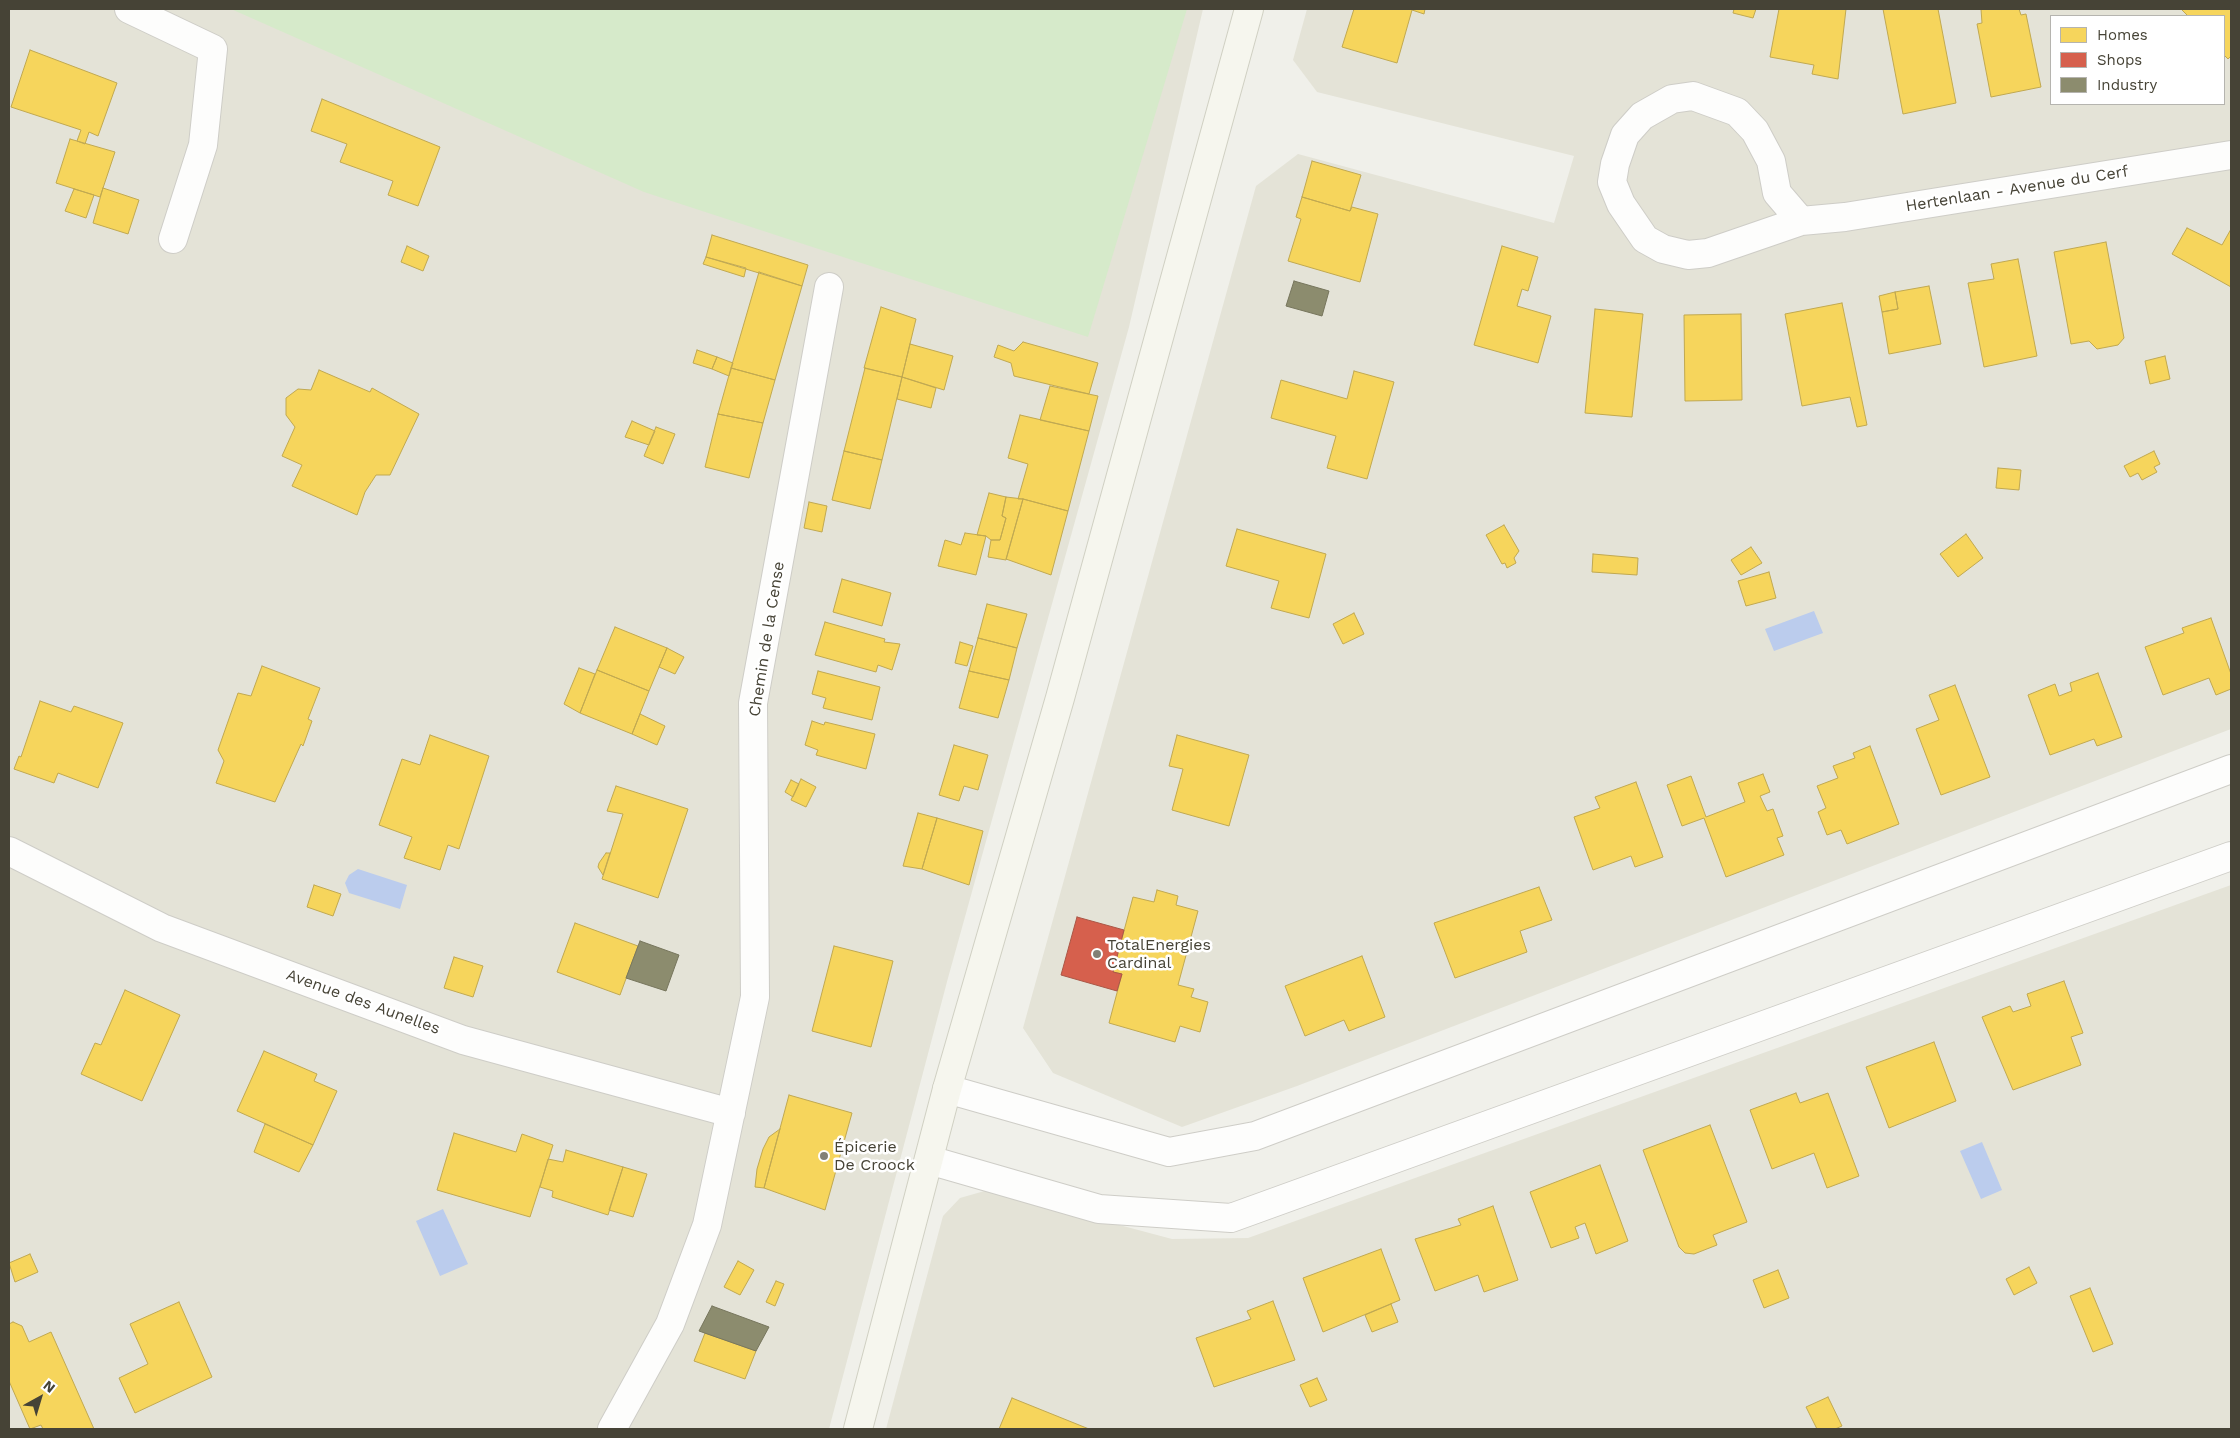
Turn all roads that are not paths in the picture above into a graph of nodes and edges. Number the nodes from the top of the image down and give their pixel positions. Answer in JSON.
{"nodes":[{"id":1,"x":128,"y":9,"type":"edge"},
{"id":2,"x":1249,"y":9,"type":"edge"},
{"id":3,"x":2231,"y":155,"type":"edge"},
{"id":4,"x":1802,"y":221,"type":"junction"},
{"id":5,"x":173,"y":239,"type":"dead end"},
{"id":6,"x":829,"y":287,"type":"dead end"},
{"id":7,"x":2231,"y":769,"type":"edge"},
{"id":8,"x":9,"y":851,"type":"edge"},
{"id":9,"x":2231,"y":856,"type":"edge"},
{"id":10,"x":948,"y":1089,"type":"junction"},
{"id":11,"x":731,"y":1113,"type":"junction"},
{"id":12,"x":929,"y":1160,"type":"junction"},
{"id":13,"x":612,"y":1429,"type":"edge"},
{"id":14,"x":858,"y":1429,"type":"edge"}],
"edges":[{"from":1,"to":5,"type":"street"},
{"from":2,"to":10,"type":"main road"},
{"from":3,"to":4,"type":"street","name":"Hertenlaan - Avenue du Cerf"},
{"from":4,"to":4,"type":"street","name":"Hertenlaan - Avenue du Cerf"},
{"from":6,"to":11,"type":"street","name":"Chemin de la Cense"},
{"from":7,"to":10,"type":"street"},
{"from":8,"to":11,"type":"street","name":"Avenue des Aunelles"},
{"from":9,"to":12,"type":"street"},
{"from":10,"to":12,"type":"main road"},
{"from":11,"to":13,"type":"street","name":"Chemin de la Cense"},
{"from":12,"to":14,"type":"main road"}]}
